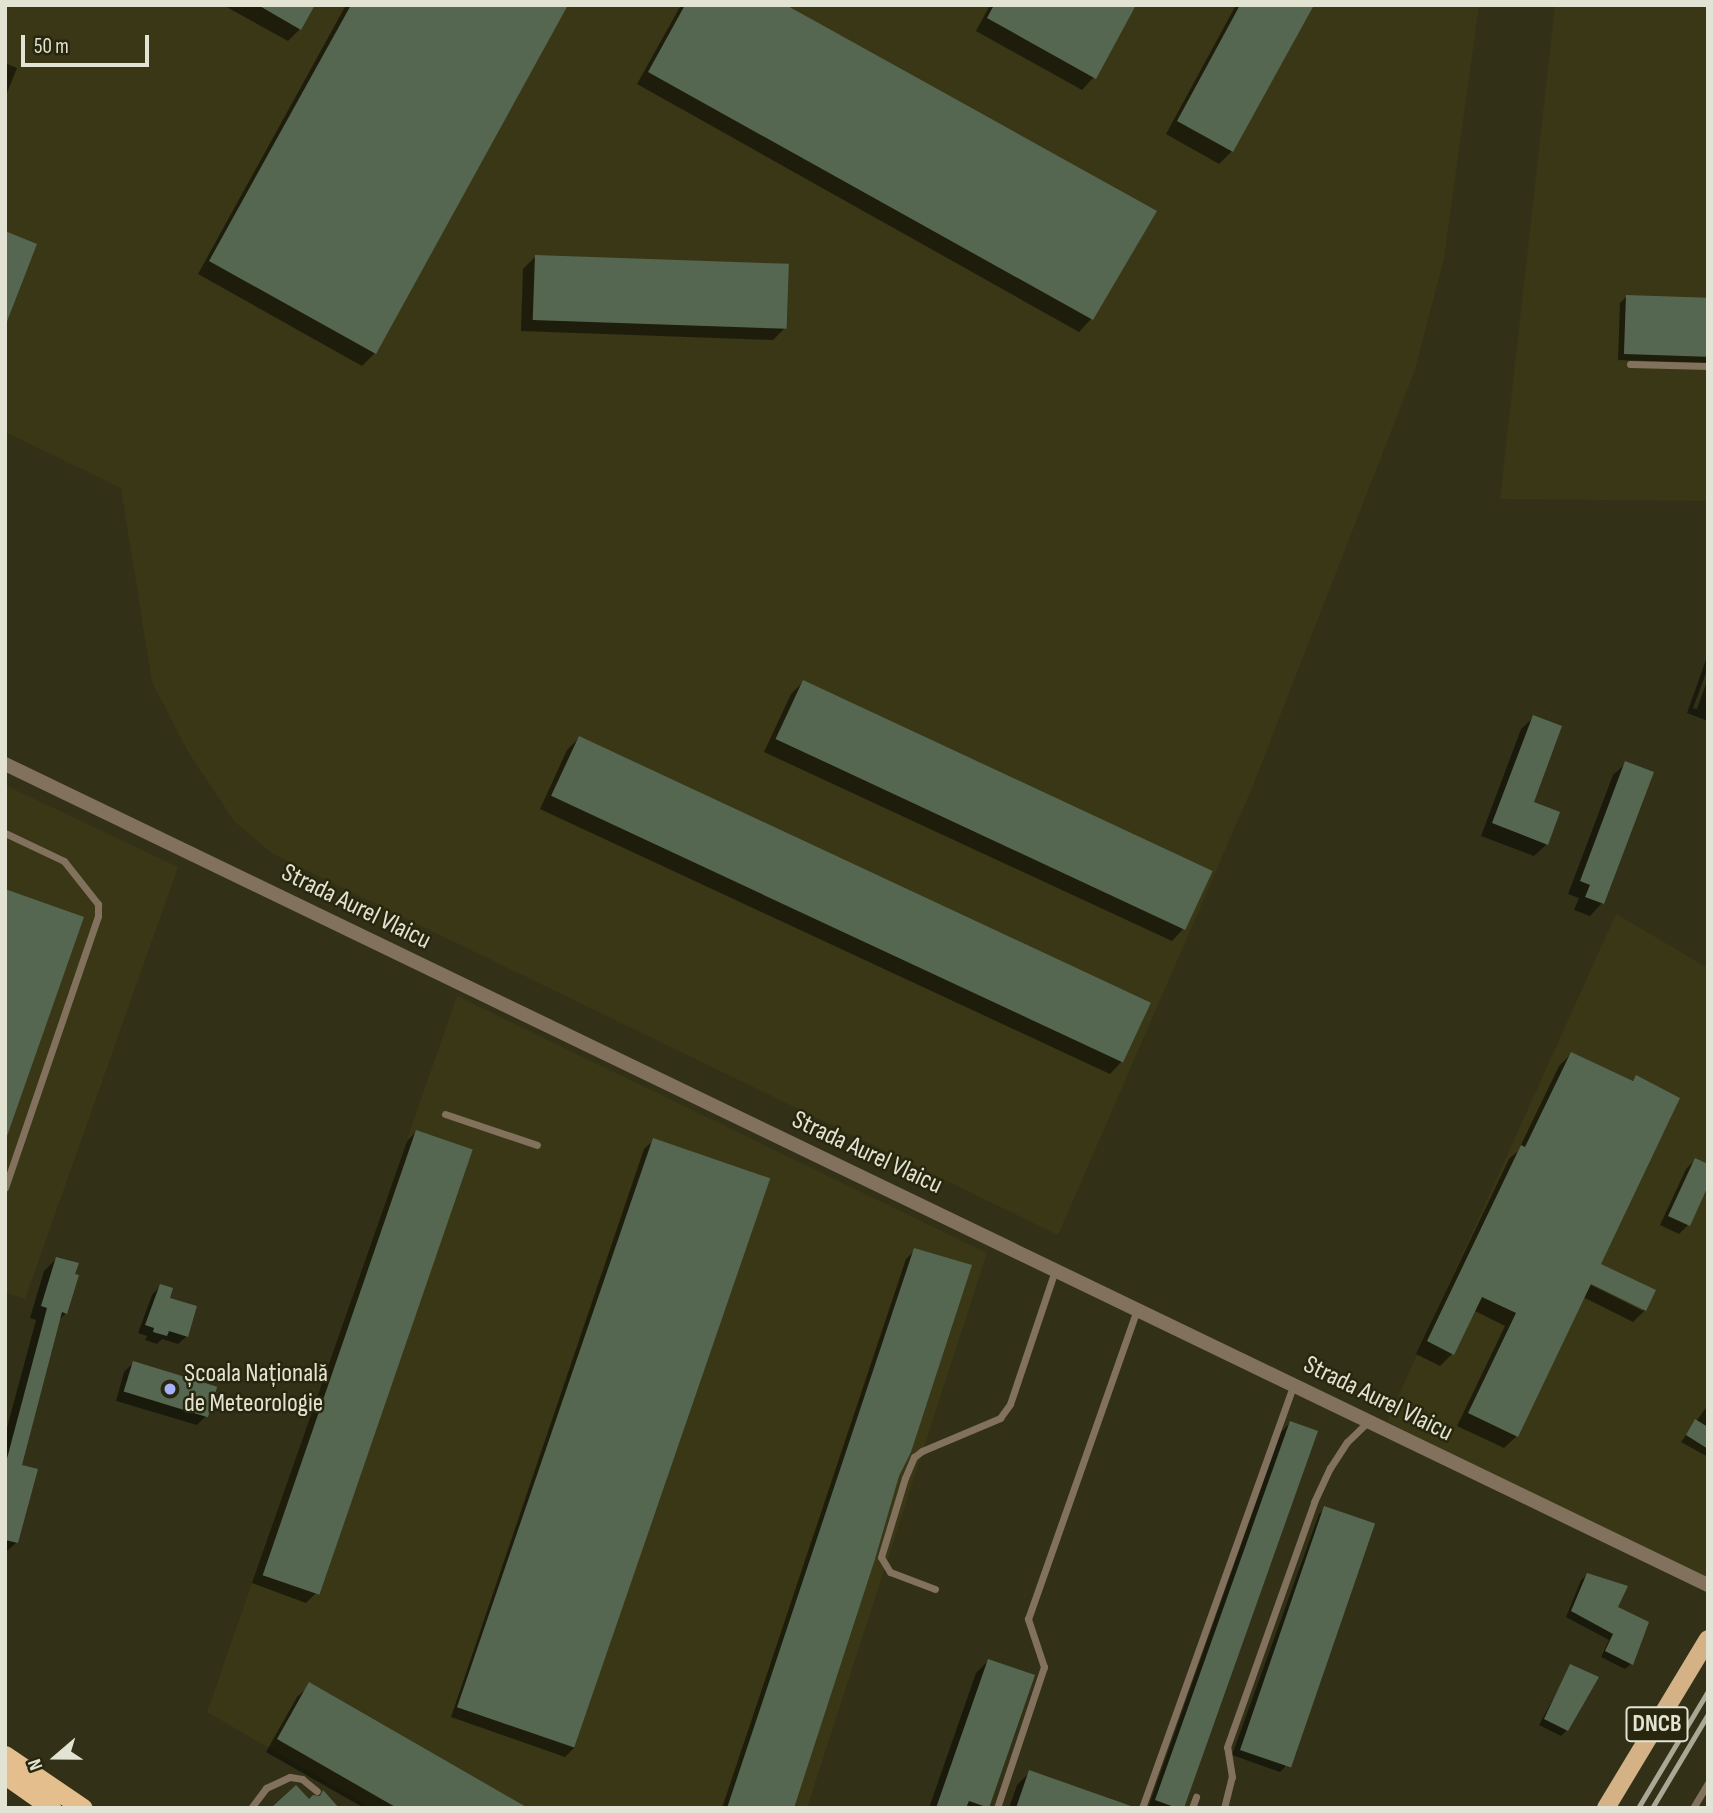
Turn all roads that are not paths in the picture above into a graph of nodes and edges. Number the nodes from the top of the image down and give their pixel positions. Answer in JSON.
{"nodes":[{"id":1,"x":1630,"y":364,"type":"dead end"},
{"id":2,"x":1708,"y":366,"type":"edge"},
{"id":3,"x":5,"y":764,"type":"edge"},
{"id":4,"x":5,"y":833,"type":"edge"},
{"id":5,"x":445,"y":1114,"type":"dead end"},
{"id":6,"x":537,"y":1145,"type":"dead end"},
{"id":7,"x":5,"y":1187,"type":"edge"},
{"id":8,"x":1056,"y":1270,"type":"junction"},
{"id":9,"x":1137,"y":1310,"type":"junction"},
{"id":10,"x":1293,"y":1386,"type":"junction"},
{"id":11,"x":1368,"y":1422,"type":"junction"},
{"id":12,"x":1708,"y":1585,"type":"edge"},
{"id":13,"x":935,"y":1589,"type":"dead end"},
{"id":14,"x":1708,"y":1639,"type":"edge"},
{"id":15,"x":5,"y":1755,"type":"edge"},
{"id":16,"x":5,"y":1776,"type":"edge"},
{"id":17,"x":1708,"y":1783,"type":"edge"},
{"id":18,"x":317,"y":1791,"type":"dead end"},
{"id":19,"x":1196,"y":1797,"type":"dead end"},
{"id":20,"x":52,"y":1808,"type":"edge"},
{"id":21,"x":83,"y":1808,"type":"edge"},
{"id":22,"x":251,"y":1808,"type":"edge"},
{"id":23,"x":997,"y":1808,"type":"edge"},
{"id":24,"x":1142,"y":1808,"type":"edge"},
{"id":25,"x":1192,"y":1808,"type":"edge"},
{"id":26,"x":1224,"y":1808,"type":"edge"},
{"id":27,"x":1606,"y":1808,"type":"edge"},
{"id":28,"x":1693,"y":1808,"type":"edge"}],
"edges":[{"from":1,"to":2,"type":"lane"},
{"from":3,"to":8,"type":"street","name":"Strada Aurel Vlaicu"},
{"from":4,"to":7,"type":"lane"},
{"from":5,"to":6,"type":"lane"},
{"from":8,"to":9,"type":"street","name":"Strada Aurel Vlaicu"},
{"from":8,"to":13,"type":"lane"},
{"from":9,"to":10,"type":"street","name":"Strada Aurel Vlaicu"},
{"from":9,"to":23,"type":"lane"},
{"from":10,"to":11,"type":"street","name":"Strada Aurel Vlaicu"},
{"from":10,"to":24,"type":"lane"},
{"from":11,"to":12,"type":"street","name":"Strada Aurel Vlaicu"},
{"from":11,"to":26,"type":"lane"},
{"from":14,"to":27,"type":"main road","number":"DNCB"},
{"from":15,"to":21,"type":"highway"},
{"from":16,"to":20,"type":"highway"},
{"from":17,"to":28,"type":"lane"},
{"from":18,"to":22,"type":"lane"},
{"from":19,"to":25,"type":"lane"}]}
